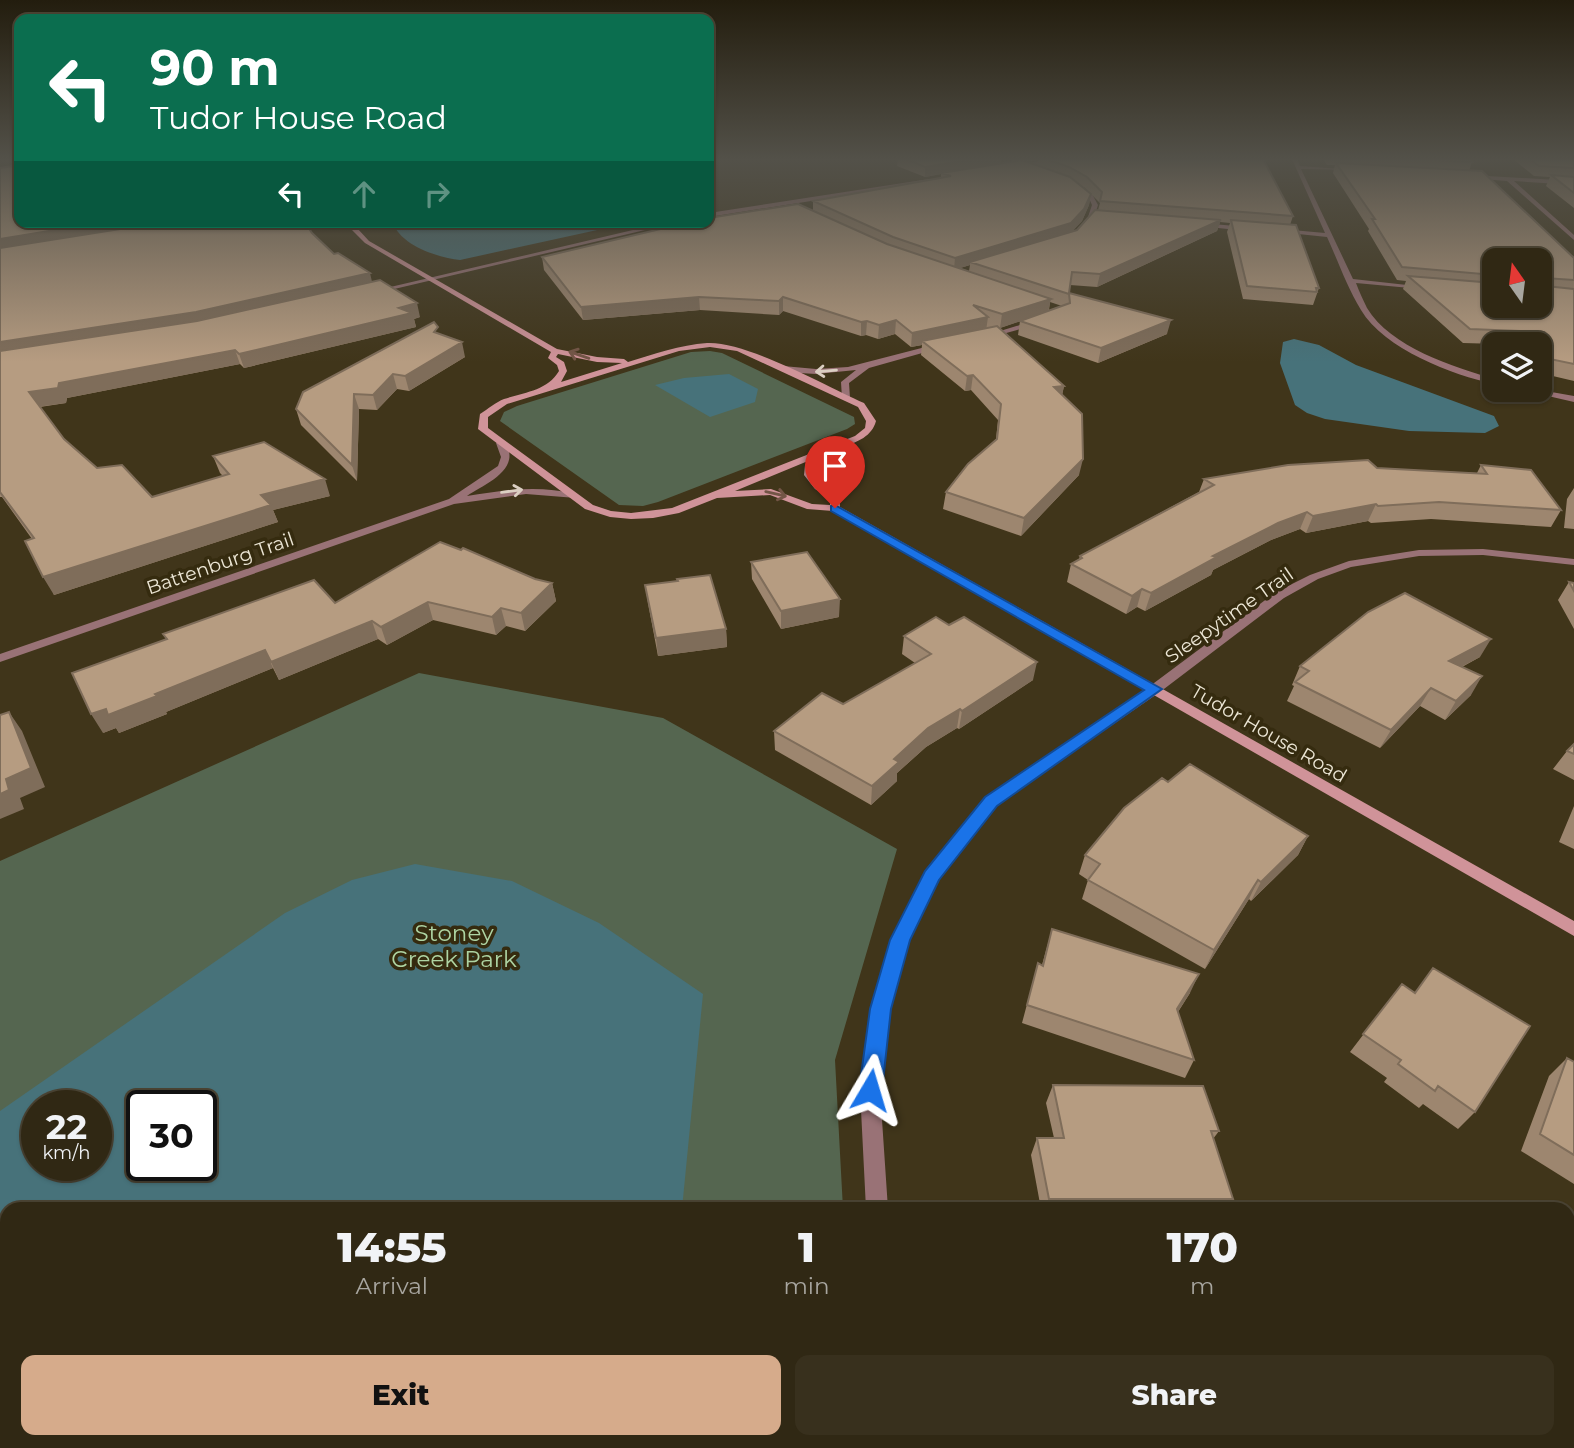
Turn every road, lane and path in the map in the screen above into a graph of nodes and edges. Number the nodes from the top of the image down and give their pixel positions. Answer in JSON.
{"nodes":[{"id":1,"x":1083,"y":227,"type":"edge"},
{"id":2,"x":1213,"y":227,"type":"edge"},
{"id":3,"x":1325,"y":227,"type":"edge"},
{"id":4,"x":354,"y":228,"type":"edge"},
{"id":5,"x":650,"y":228,"type":"edge"},
{"id":6,"x":1258,"y":230,"type":"edge"},
{"id":7,"x":1271,"y":230,"type":"edge"},
{"id":8,"x":1079,"y":232,"type":"edge"},
{"id":9,"x":1329,"y":235,"type":"junction"},
{"id":10,"x":430,"y":279,"type":"junction"},
{"id":11,"x":1353,"y":281,"type":"junction"},
{"id":12,"x":1427,"y":287,"type":"edge"},
{"id":13,"x":357,"y":295,"type":"edge"},
{"id":14,"x":1041,"y":320,"type":"edge"},
{"id":15,"x":979,"y":338,"type":"edge"},
{"id":16,"x":942,"y":345,"type":"edge"},
{"id":17,"x":555,"y":351,"type":"junction"},
{"id":18,"x":651,"y":358,"type":"junction"},
{"id":19,"x":869,"y":365,"type":"junction"},
{"id":20,"x":783,"y":369,"type":"junction"},
{"id":21,"x":1482,"y":378,"type":"edge"},
{"id":22,"x":544,"y":390,"type":"junction"},
{"id":23,"x":1552,"y":395,"type":"edge"},
{"id":24,"x":846,"y":398,"type":"junction"},
{"id":25,"x":1574,"y":399,"type":"edge"},
{"id":26,"x":501,"y":443,"type":"junction"},
{"id":27,"x":825,"y":451,"type":"junction"},
{"id":28,"x":715,"y":495,"type":"junction"},
{"id":29,"x":572,"y":496,"type":"junction"},
{"id":30,"x":452,"y":501,"type":"junction"},
{"id":31,"x":835,"y":508,"type":"junction"},
{"id":32,"x":1574,"y":562,"type":"edge"},
{"id":33,"x":0,"y":658,"type":"edge"},
{"id":34,"x":1155,"y":689,"type":"junction"},
{"id":35,"x":1574,"y":929,"type":"edge"},
{"id":36,"x":877,"y":1202,"type":"edge"}],
"edges":[{"from":1,"to":8,"type":"street"},
{"from":2,"to":6,"type":"street"},
{"from":3,"to":9,"type":"street"},
{"from":4,"to":10,"type":"street","name":"Tudor House Road"},
{"from":5,"to":10,"type":"street"},
{"from":7,"to":9,"type":"street"},
{"from":9,"to":11,"type":"street"},
{"from":10,"to":13,"type":"street"},
{"from":10,"to":17,"type":"street","name":"Tudor House Road"},
{"from":11,"to":12,"type":"street"},
{"from":11,"to":21,"type":"street"},
{"from":14,"to":15,"type":"street"},
{"from":16,"to":19,"type":"street"},
{"from":18,"to":17,"type":"street","name":"Tudor House Road","one_way":true},
{"from":17,"to":22,"type":"street"},
{"from":18,"to":20,"type":"street","name":"Tudor House Road"},
{"from":18,"to":22,"type":"street","name":"Tudor House Road"},
{"from":19,"to":20,"type":"street","one_way":true},
{"from":19,"to":24,"type":"street"},
{"from":20,"to":24,"type":"street","name":"Tudor House Road"},
{"from":22,"to":26,"type":"street","name":"Tudor House Road"},
{"from":23,"to":25,"type":"street"},
{"from":24,"to":27,"type":"street","name":"Tudor House Road"},
{"from":26,"to":29,"type":"street","name":"Tudor House Road"},
{"from":26,"to":30,"type":"street","name":"Battenburg Trail"},
{"from":27,"to":28,"type":"street","name":"Tudor House Road"},
{"from":27,"to":31,"type":"street","name":"Tudor House Road"},
{"from":28,"to":29,"type":"street","name":"Tudor House Road"},
{"from":28,"to":31,"type":"street","name":"Tudor House Road","one_way":true},
{"from":30,"to":29,"type":"street","name":"Battenburg Trail","one_way":true},
{"from":30,"to":33,"type":"street","name":"Battenburg Trail"},
{"from":31,"to":34,"type":"street","name":"Tudor House Road"},
{"from":32,"to":34,"type":"street","name":"Sleepytime Trail"},
{"from":34,"to":35,"type":"street","name":"Tudor House Road"},
{"from":34,"to":36,"type":"street","name":"Sleepytime Trail"}]}
